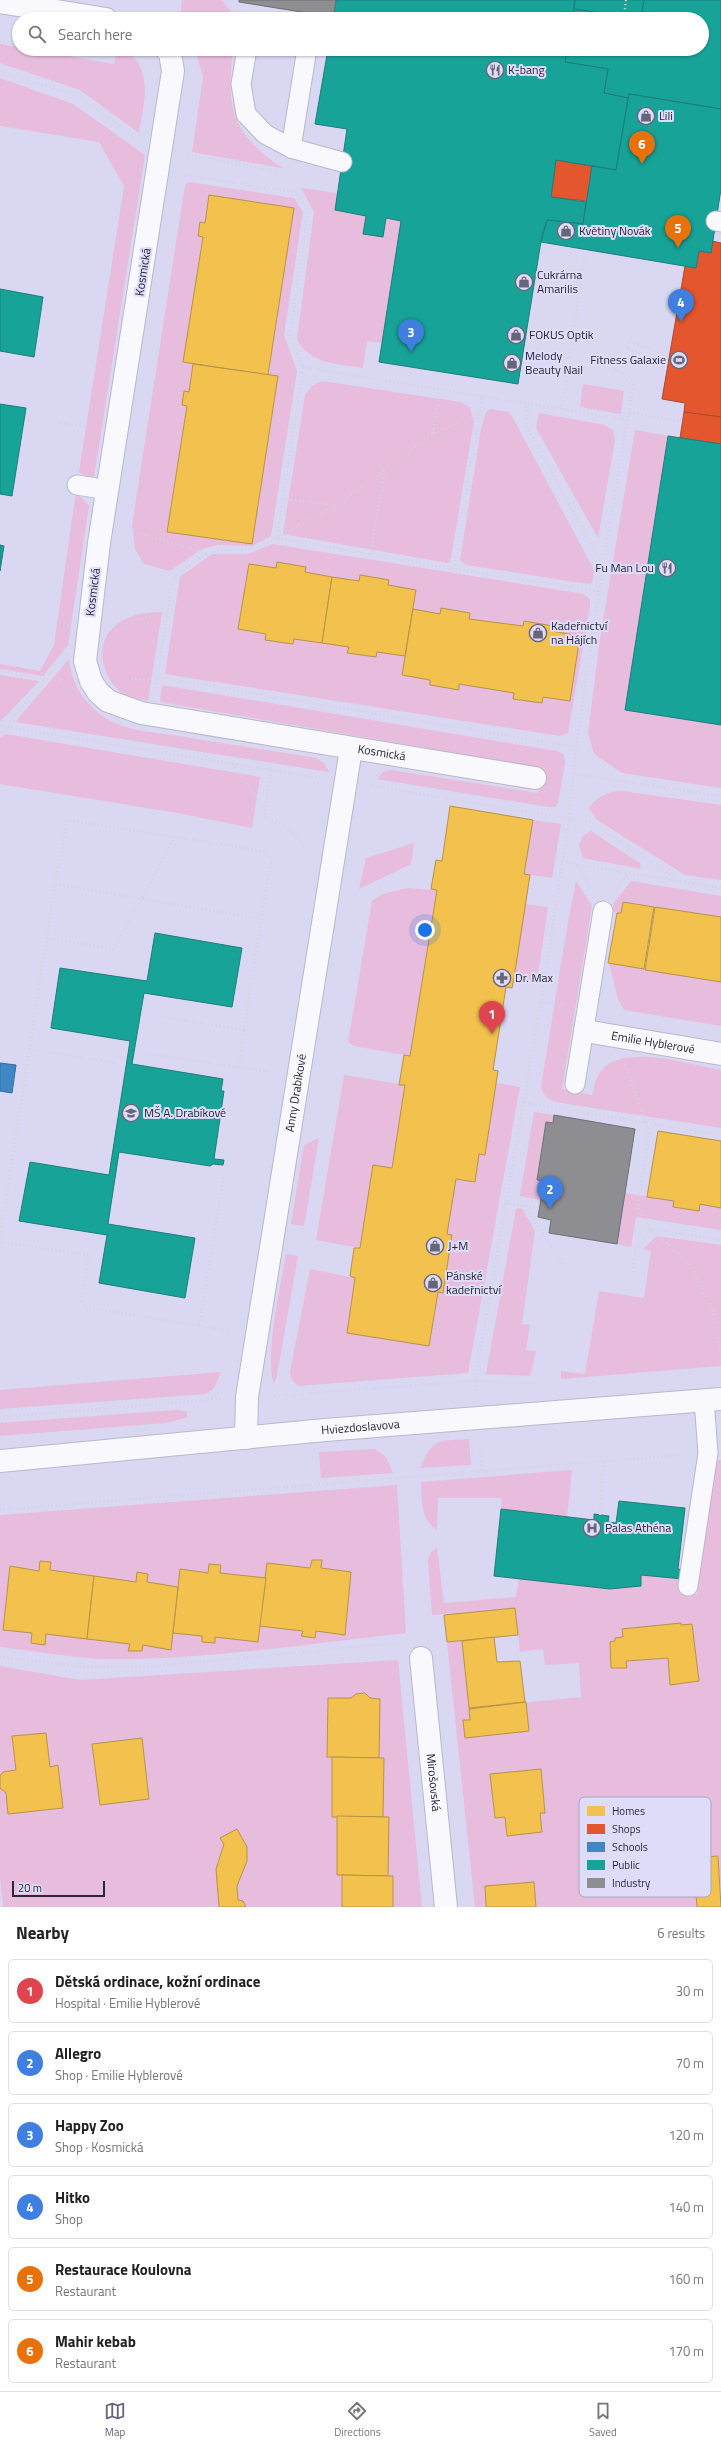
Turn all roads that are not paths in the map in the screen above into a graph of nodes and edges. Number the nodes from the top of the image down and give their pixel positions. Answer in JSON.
{"nodes":[{"id":1,"x":0,"y":2,"type":"edge"},
{"id":2,"x":62,"y":12,"type":"edge"},
{"id":3,"x":170,"y":56,"type":"edge"},
{"id":4,"x":245,"y":56,"type":"edge"},
{"id":5,"x":306,"y":56,"type":"edge"},
{"id":6,"x":291,"y":148,"type":"junction"},
{"id":7,"x":342,"y":162,"type":"dead end"},
{"id":8,"x":77,"y":485,"type":"dead end"},
{"id":9,"x":108,"y":490,"type":"junction"},
{"id":10,"x":351,"y":749,"type":"junction"},
{"id":11,"x":535,"y":778,"type":"dead end"},
{"id":12,"x":603,"y":911,"type":"dead end"},
{"id":13,"x":585,"y":1031,"type":"junction"},
{"id":14,"x":721,"y":1054,"type":"edge"},
{"id":15,"x":575,"y":1084,"type":"dead end"},
{"id":16,"x":712,"y":1400,"type":"edge"},
{"id":17,"x":246,"y":1438,"type":"junction"},
{"id":18,"x":0,"y":1461,"type":"edge"},
{"id":19,"x":688,"y":1586,"type":"dead end"},
{"id":20,"x":421,"y":1658,"type":"dead end"},
{"id":21,"x":446,"y":1907,"type":"edge"}],
"edges":[{"from":1,"to":2,"type":"street"},
{"from":3,"to":9,"type":"street","name":"Kosmická"},
{"from":4,"to":6,"type":"lane"},
{"from":5,"to":6,"type":"lane"},
{"from":6,"to":7,"type":"lane"},
{"from":8,"to":9,"type":"lane"},
{"from":9,"to":10,"type":"street","name":"Kosmická"},
{"from":10,"to":11,"type":"street","name":"Kosmická"},
{"from":10,"to":17,"type":"street","name":"Anny Drabíkové"},
{"from":12,"to":13,"type":"lane"},
{"from":13,"to":14,"type":"street","name":"Emilie Hyblerové"},
{"from":13,"to":15,"type":"lane"},
{"from":16,"to":17,"type":"street","name":"Hviezdoslavova"},
{"from":16,"to":19,"type":"lane"},
{"from":17,"to":18,"type":"street","name":"Hviezdoslavova"},
{"from":20,"to":21,"type":"street","name":"Mirošovská"}]}
